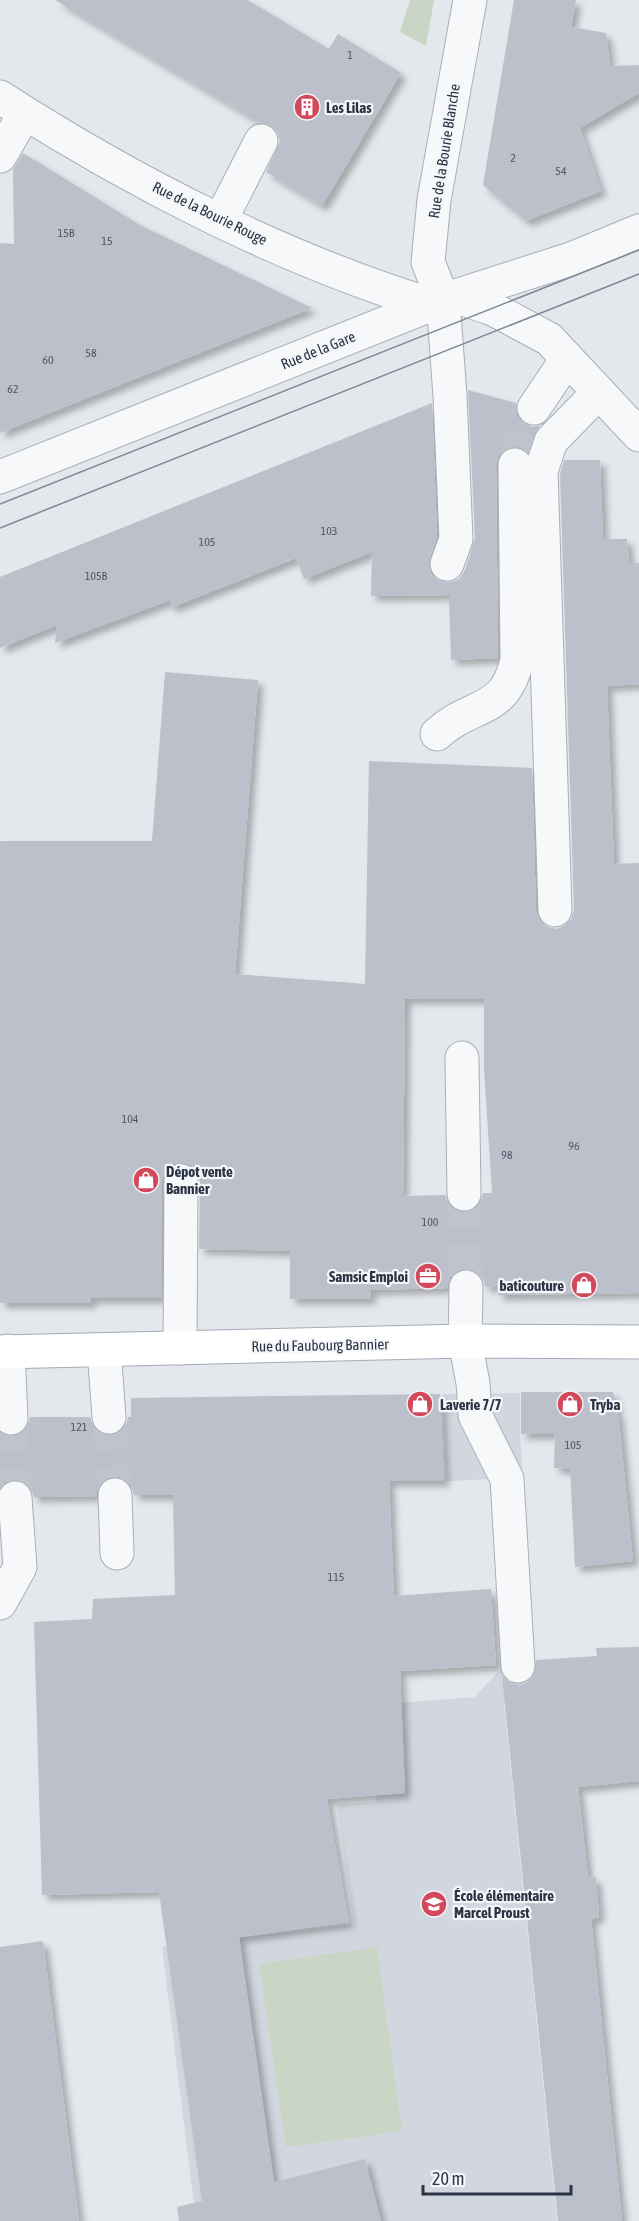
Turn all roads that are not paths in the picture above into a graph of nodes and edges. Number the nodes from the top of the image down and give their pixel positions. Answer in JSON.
{"nodes":[{"id":1,"x":470,"y":0,"type":"edge"},
{"id":2,"x":13,"y":105,"type":"edge"},
{"id":3,"x":261,"y":141,"type":"dead end"},
{"id":4,"x":0,"y":156,"type":"edge"},
{"id":5,"x":220,"y":219,"type":"junction"},
{"id":6,"x":639,"y":231,"type":"edge"},
{"id":7,"x":443,"y":300,"type":"junction"},
{"id":8,"x":567,"y":359,"type":"junction"},
{"id":9,"x":599,"y":392,"type":"junction"},
{"id":10,"x":534,"y":408,"type":"tunnel mouth"},
{"id":11,"x":639,"y":435,"type":"edge"},
{"id":12,"x":515,"y":465,"type":"tunnel mouth"},
{"id":13,"x":0,"y":477,"type":"edge"},
{"id":14,"x":447,"y":564,"type":"dead end"},
{"id":15,"x":437,"y":734,"type":"dead end"},
{"id":16,"x":555,"y":910,"type":"dead end"},
{"id":17,"x":462,"y":1058,"type":"dead end"},
{"id":18,"x":181,"y":1181,"type":"dead end"},
{"id":19,"x":464,"y":1194,"type":"tunnel mouth"},
{"id":20,"x":466,"y":1287,"type":"tunnel mouth"},
{"id":21,"x":465,"y":1341,"type":"junction"},
{"id":22,"x":639,"y":1342,"type":"edge"},
{"id":23,"x":180,"y":1348,"type":"junction"},
{"id":24,"x":104,"y":1350,"type":"junction"},
{"id":25,"x":4,"y":1351,"type":"edge"},
{"id":26,"x":109,"y":1417,"type":"tunnel mouth"},
{"id":27,"x":11,"y":1418,"type":"tunnel mouth"},
{"id":28,"x":115,"y":1496,"type":"tunnel mouth"},
{"id":29,"x":15,"y":1498,"type":"tunnel mouth"},
{"id":30,"x":117,"y":1553,"type":"dead end"},
{"id":31,"x":0,"y":1603,"type":"edge"},
{"id":32,"x":518,"y":1666,"type":"dead end"}],
"edges":[{"from":1,"to":7,"type":"street","name":"Rue de la Bourie Blanche"},
{"from":2,"to":4,"type":"street"},
{"from":2,"to":5,"type":"street","name":"Rue de la Bourie Rouge"},
{"from":3,"to":5,"type":"street"},
{"from":5,"to":7,"type":"street","name":"Rue de la Bourie Rouge"},
{"from":6,"to":7,"type":"street","name":"Rue de la Gare"},
{"from":7,"to":8,"type":"street","name":"Rue de la Bourie Rouge"},
{"from":7,"to":13,"type":"street","name":"Rue de la Gare"},
{"from":7,"to":14,"type":"street","name":"Rue de la Bourie Blanche"},
{"from":8,"to":9,"type":"street","name":"Rue de la Bourie Rouge"},
{"from":8,"to":10,"type":"street"},
{"from":9,"to":11,"type":"street","name":"Rue de la Bourie Rouge"},
{"from":9,"to":16,"type":"street"},
{"from":12,"to":15,"type":"street"},
{"from":17,"to":19,"type":"street"},
{"from":18,"to":23,"type":"street"},
{"from":20,"to":21,"type":"street"},
{"from":21,"to":22,"type":"main road","name":"Rue du Faubourg Bannier"},
{"from":21,"to":23,"type":"main road","name":"Rue du Faubourg Bannier"},
{"from":21,"to":32,"type":"street"},
{"from":23,"to":24,"type":"main road","name":"Rue du Faubourg Bannier"},
{"from":24,"to":25,"type":"main road","name":"Rue du Faubourg Bannier"},
{"from":24,"to":26,"type":"street"},
{"from":25,"to":27,"type":"street"},
{"from":28,"to":30,"type":"street"},
{"from":29,"to":31,"type":"street"}]}
